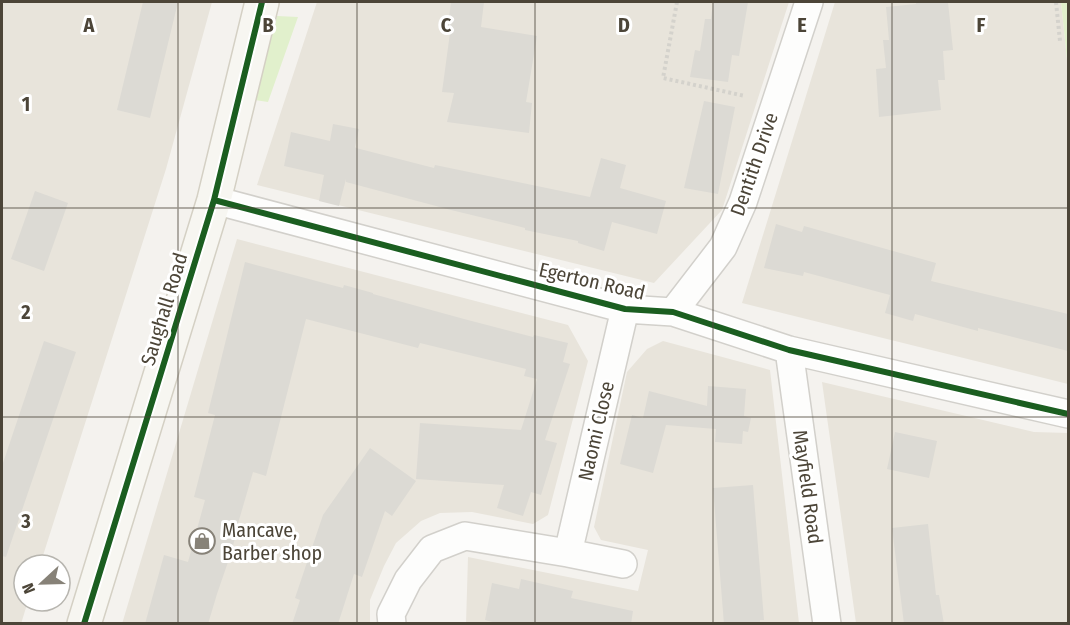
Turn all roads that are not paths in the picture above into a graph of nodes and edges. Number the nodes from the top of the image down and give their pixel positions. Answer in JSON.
{"nodes":[{"id":1,"x":262,"y":2,"type":"edge"},
{"id":2,"x":809,"y":2,"type":"edge"},
{"id":3,"x":214,"y":200,"type":"junction"},
{"id":4,"x":625,"y":309,"type":"junction"},
{"id":5,"x":673,"y":312,"type":"junction"},
{"id":6,"x":789,"y":350,"type":"junction"},
{"id":7,"x":1068,"y":414,"type":"edge"},
{"id":8,"x":568,"y":553,"type":"junction"},
{"id":9,"x":623,"y":564,"type":"dead end"},
{"id":10,"x":84,"y":624,"type":"edge"},
{"id":11,"x":392,"y":624,"type":"edge"},
{"id":12,"x":827,"y":624,"type":"edge"}],
"edges":[{"from":1,"to":3,"type":"street","name":"Saughall Road"},
{"from":2,"to":5,"type":"street","name":"Dentith Drive"},
{"from":3,"to":4,"type":"street","name":"Egerton Road"},
{"from":3,"to":10,"type":"street","name":"Saughall Road"},
{"from":4,"to":5,"type":"street","name":"Egerton Road"},
{"from":4,"to":8,"type":"street","name":"Naomi Close"},
{"from":5,"to":6,"type":"street","name":"Egerton Road"},
{"from":6,"to":7,"type":"street","name":"Egerton Road"},
{"from":6,"to":12,"type":"street","name":"Mayfield Road"},
{"from":8,"to":9,"type":"street"},
{"from":8,"to":11,"type":"street"}]}
